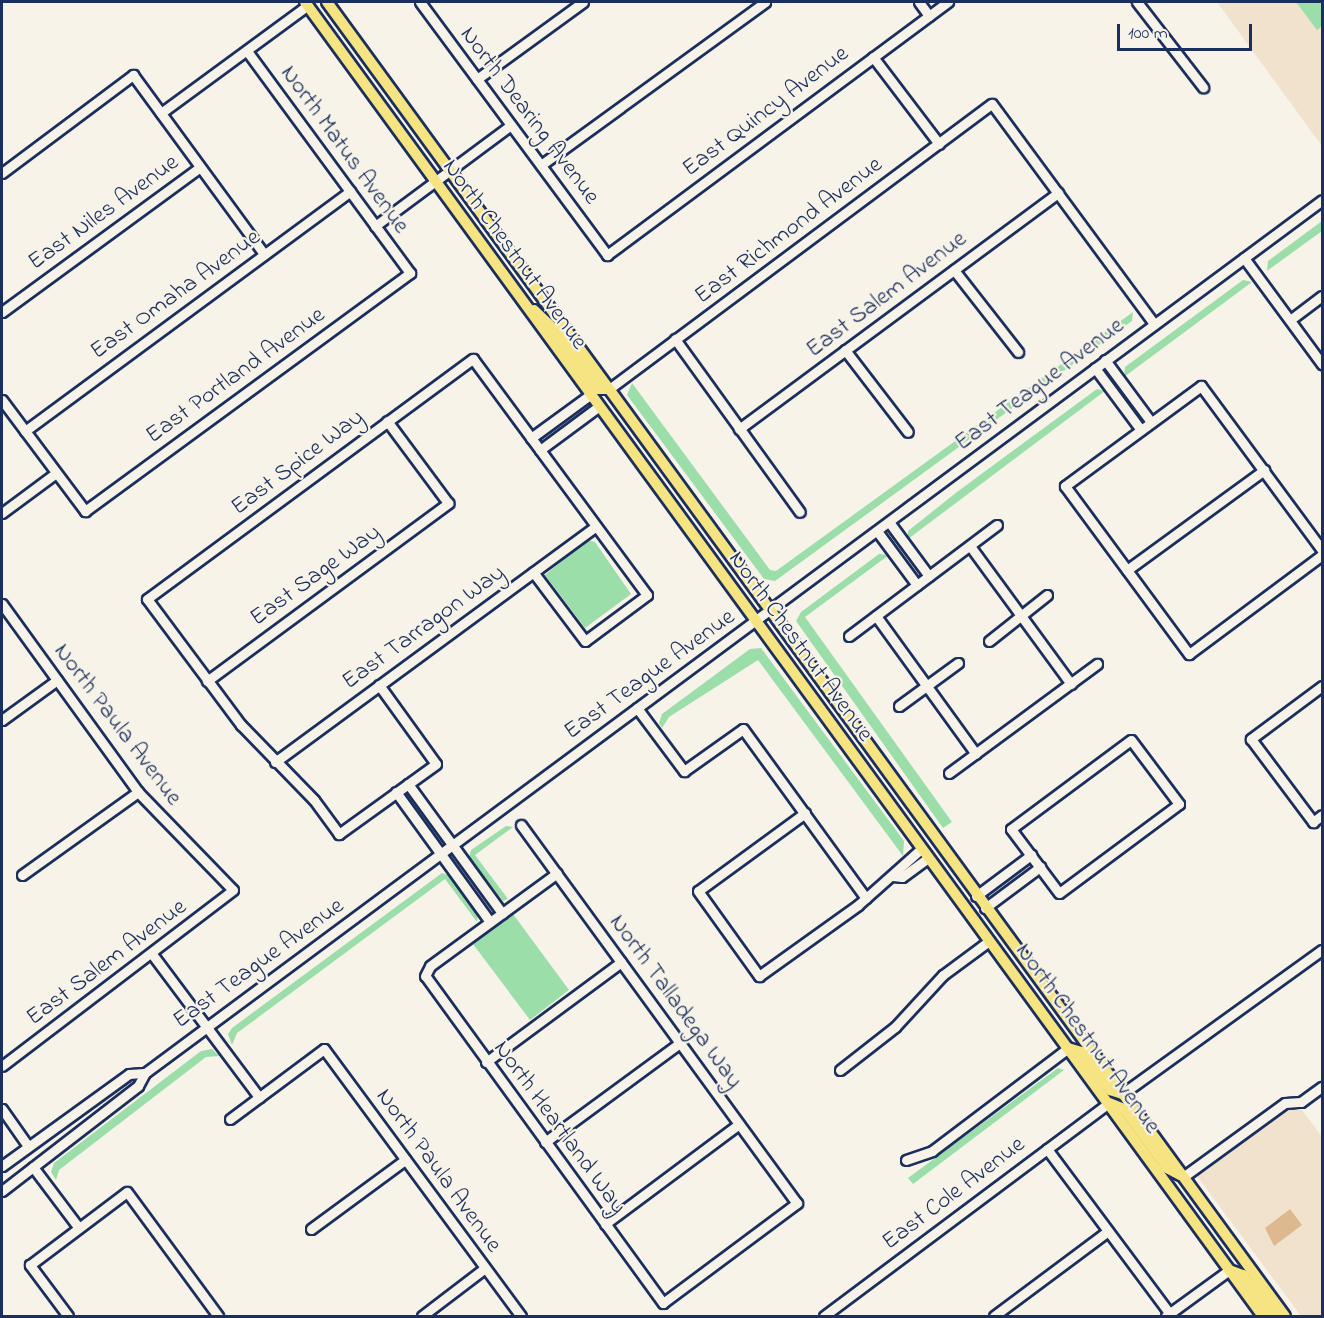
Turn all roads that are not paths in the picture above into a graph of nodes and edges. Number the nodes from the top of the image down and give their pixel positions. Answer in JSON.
{"nodes":[{"id":1,"x":327,"y":2,"type":"edge"},
{"id":2,"x":420,"y":2,"type":"edge"},
{"id":3,"x":583,"y":2,"type":"edge"},
{"id":4,"x":765,"y":2,"type":"edge"},
{"id":5,"x":919,"y":2,"type":"edge"},
{"id":6,"x":948,"y":2,"type":"edge"},
{"id":7,"x":1137,"y":2,"type":"edge"},
{"id":8,"x":306,"y":3,"type":"edge"},
{"id":9,"x":929,"y":16,"type":"junction"},
{"id":10,"x":247,"y":51,"type":"junction"},
{"id":11,"x":873,"y":57,"type":"junction"},
{"id":12,"x":477,"y":79,"type":"junction"},
{"id":13,"x":1203,"y":87,"type":"dead end"},
{"id":14,"x":161,"y":113,"type":"junction"},
{"id":15,"x":511,"y":125,"type":"junction"},
{"id":16,"x":939,"y":144,"type":"junction"},
{"id":17,"x":541,"y":165,"type":"junction"},
{"id":18,"x":200,"y":167,"type":"junction"},
{"id":19,"x":449,"y":170,"type":"junction"},
{"id":20,"x":2,"y":173,"type":"edge"},
{"id":21,"x":434,"y":182,"type":"junction"},
{"id":22,"x":350,"y":191,"type":"junction"},
{"id":23,"x":1058,"y":193,"type":"junction"},
{"id":24,"x":1323,"y":200,"type":"edge"},
{"id":25,"x":375,"y":226,"type":"junction"},
{"id":26,"x":264,"y":254,"type":"junction"},
{"id":27,"x":607,"y":255,"type":"joint"},
{"id":28,"x":1244,"y":258,"type":"junction"},
{"id":29,"x":954,"y":270,"type":"junction"},
{"id":30,"x":410,"y":273,"type":"joint"},
{"id":31,"x":513,"y":289,"type":"junction"},
{"id":32,"x":1323,"y":296,"type":"edge"},
{"id":33,"x":2,"y":312,"type":"edge"},
{"id":34,"x":1290,"y":320,"type":"junction"},
{"id":35,"x":1154,"y":324,"type":"junction"},
{"id":36,"x":675,"y":339,"type":"junction"},
{"id":37,"x":845,"y":350,"type":"junction"},
{"id":38,"x":1018,"y":352,"type":"dead end"},
{"id":39,"x":1105,"y":360,"type":"junction"},
{"id":40,"x":1323,"y":364,"type":"edge"},
{"id":41,"x":1095,"y":368,"type":"junction"},
{"id":42,"x":609,"y":388,"type":"junction"},
{"id":43,"x":590,"y":394,"type":"junction"},
{"id":44,"x":2,"y":400,"type":"edge"},
{"id":45,"x":598,"y":406,"type":"junction"},
{"id":46,"x":565,"y":412,"type":"junction"},
{"id":47,"x":387,"y":421,"type":"junction"},
{"id":48,"x":1151,"y":422,"type":"junction"},
{"id":49,"x":574,"y":424,"type":"junction"},
{"id":50,"x":740,"y":429,"type":"junction"},
{"id":51,"x":1141,"y":430,"type":"junction"},
{"id":52,"x":25,"y":431,"type":"junction"},
{"id":53,"x":908,"y":432,"type":"dead end"},
{"id":54,"x":531,"y":438,"type":"junction"},
{"id":55,"x":540,"y":450,"type":"junction"},
{"id":56,"x":1264,"y":470,"type":"junction"},
{"id":57,"x":56,"y":473,"type":"junction"},
{"id":58,"x":800,"y":512,"type":"dead end"},
{"id":59,"x":2,"y":513,"type":"edge"},
{"id":60,"x":888,"y":522,"type":"junction"},
{"id":61,"x":997,"y":525,"type":"dead end"},
{"id":62,"x":596,"y":526,"type":"junction"},
{"id":63,"x":877,"y":531,"type":"junction"},
{"id":64,"x":970,"y":546,"type":"junction"},
{"id":65,"x":1323,"y":550,"type":"edge"},
{"id":66,"x":913,"y":554,"type":"junction"},
{"id":67,"x":1323,"y":555,"type":"edge"},
{"id":68,"x":901,"y":563,"type":"junction"},
{"id":69,"x":1127,"y":570,"type":"junction"},
{"id":70,"x":533,"y":572,"type":"junction"},
{"id":71,"x":929,"y":576,"type":"junction"},
{"id":72,"x":917,"y":585,"type":"junction"},
{"id":73,"x":1047,"y":596,"type":"dead end"},
{"id":74,"x":2,"y":604,"type":"edge"},
{"id":75,"x":771,"y":610,"type":"junction"},
{"id":76,"x":876,"y":616,"type":"junction"},
{"id":77,"x":1022,"y":616,"type":"junction"},
{"id":78,"x":755,"y":621,"type":"junction"},
{"id":79,"x":849,"y":636,"type":"dead end"},
{"id":80,"x":989,"y":641,"type":"dead end"},
{"id":81,"x":958,"y":663,"type":"dead end"},
{"id":82,"x":1097,"y":664,"type":"dead end"},
{"id":83,"x":57,"y":680,"type":"junction"},
{"id":84,"x":207,"y":681,"type":"junction"},
{"id":85,"x":1071,"y":684,"type":"junction"},
{"id":86,"x":379,"y":685,"type":"junction"},
{"id":87,"x":926,"y":686,"type":"junction"},
{"id":88,"x":1323,"y":686,"type":"edge"},
{"id":89,"x":899,"y":706,"type":"dead end"},
{"id":90,"x":638,"y":708,"type":"junction"},
{"id":91,"x":2,"y":720,"type":"edge"},
{"id":92,"x":975,"y":754,"type":"junction"},
{"id":93,"x":275,"y":762,"type":"junction"},
{"id":94,"x":949,"y":773,"type":"dead end"},
{"id":95,"x":408,"y":784,"type":"junction"},
{"id":96,"x":138,"y":792,"type":"junction"},
{"id":97,"x":396,"y":792,"type":"junction"},
{"id":98,"x":805,"y":813,"type":"junction"},
{"id":99,"x":431,"y":815,"type":"junction"},
{"id":100,"x":1323,"y":815,"type":"edge"},
{"id":101,"x":419,"y":824,"type":"junction"},
{"id":102,"x":521,"y":825,"type":"dead end"},
{"id":103,"x":453,"y":845,"type":"junction"},
{"id":104,"x":441,"y":854,"type":"junction"},
{"id":105,"x":925,"y":854,"type":"junction"},
{"id":106,"x":1031,"y":855,"type":"junction"},
{"id":107,"x":1040,"y":867,"type":"junction"},
{"id":108,"x":1009,"y":871,"type":"junction"},
{"id":109,"x":556,"y":873,"type":"junction"},
{"id":110,"x":22,"y":875,"type":"dead end"},
{"id":111,"x":478,"y":881,"type":"junction"},
{"id":112,"x":1018,"y":883,"type":"junction"},
{"id":113,"x":232,"y":890,"type":"joint"},
{"id":114,"x":467,"y":890,"type":"junction"},
{"id":115,"x":976,"y":896,"type":"junction"},
{"id":116,"x":866,"y":898,"type":"junction"},
{"id":117,"x":985,"y":908,"type":"junction"},
{"id":118,"x":502,"y":913,"type":"junction"},
{"id":119,"x":490,"y":922,"type":"junction"},
{"id":120,"x":989,"y":941,"type":"junction"},
{"id":121,"x":1323,"y":950,"type":"edge"},
{"id":122,"x":152,"y":954,"type":"junction"},
{"id":123,"x":621,"y":962,"type":"junction"},
{"id":124,"x":207,"y":1027,"type":"junction"},
{"id":125,"x":680,"y":1043,"type":"junction"},
{"id":126,"x":1068,"y":1048,"type":"junction"},
{"id":127,"x":486,"y":1062,"type":"junction"},
{"id":128,"x":2,"y":1066,"type":"edge"},
{"id":129,"x":840,"y":1070,"type":"dead end"},
{"id":130,"x":145,"y":1073,"type":"junction"},
{"id":131,"x":1323,"y":1087,"type":"edge"},
{"id":132,"x":1122,"y":1094,"type":"junction"},
{"id":133,"x":259,"y":1097,"type":"junction"},
{"id":134,"x":1108,"y":1103,"type":"junction"},
{"id":135,"x":2,"y":1109,"type":"edge"},
{"id":136,"x":230,"y":1119,"type":"dead end"},
{"id":137,"x":739,"y":1124,"type":"junction"},
{"id":138,"x":545,"y":1142,"type":"junction"},
{"id":139,"x":28,"y":1146,"type":"junction"},
{"id":140,"x":1047,"y":1149,"type":"junction"},
{"id":141,"x":405,"y":1160,"type":"junction"},
{"id":142,"x":906,"y":1160,"type":"dead end"},
{"id":143,"x":2,"y":1166,"type":"edge"},
{"id":144,"x":33,"y":1167,"type":"junction"},
{"id":145,"x":1183,"y":1177,"type":"junction"},
{"id":146,"x":2,"y":1191,"type":"edge"},
{"id":147,"x":605,"y":1224,"type":"junction"},
{"id":148,"x":79,"y":1228,"type":"junction"},
{"id":149,"x":311,"y":1229,"type":"dead end"},
{"id":150,"x":1108,"y":1232,"type":"junction"},
{"id":151,"x":485,"y":1268,"type":"junction"},
{"id":152,"x":1229,"y":1270,"type":"junction"},
{"id":153,"x":663,"y":1303,"type":"joint"},
{"id":154,"x":1168,"y":1315,"type":"edge"},
{"id":155,"x":68,"y":1317,"type":"edge"},
{"id":156,"x":218,"y":1317,"type":"edge"},
{"id":157,"x":422,"y":1317,"type":"edge"},
{"id":158,"x":521,"y":1317,"type":"edge"},
{"id":159,"x":824,"y":1317,"type":"edge"},
{"id":160,"x":994,"y":1317,"type":"edge"},
{"id":161,"x":1263,"y":1317,"type":"edge"},
{"id":162,"x":1274,"y":1317,"type":"edge"},
{"id":163,"x":1285,"y":1317,"type":"edge"}],
"edges":[{"from":1,"to":19,"type":"main road","name":"North Chestnut Avenue"},
{"from":2,"to":12,"type":"street","name":"North Dearing Avenue"},
{"from":3,"to":12,"type":"street"},
{"from":4,"to":17,"type":"street"},
{"from":5,"to":9,"type":"street"},
{"from":6,"to":9,"type":"street","name":"East Quincy Avenue"},
{"from":7,"to":13,"type":"street"},
{"from":8,"to":10,"type":"street"},
{"from":8,"to":21,"type":"main road","name":"North Chestnut Avenue"},
{"from":9,"to":11,"type":"street","name":"East Quincy Avenue"},
{"from":10,"to":14,"type":"street"},
{"from":10,"to":22,"type":"street","name":"North Matus Avenue"},
{"from":11,"to":16,"type":"street"},
{"from":11,"to":27,"type":"street","name":"East Quincy Avenue"},
{"from":12,"to":15,"type":"street","name":"North Dearing Avenue"},
{"from":14,"to":18,"type":"street"},
{"from":14,"to":20,"type":"street"},
{"from":15,"to":17,"type":"street","name":"North Dearing Avenue"},
{"from":15,"to":19,"type":"street"},
{"from":16,"to":23,"type":"street","name":"East Richmond Avenue"},
{"from":16,"to":36,"type":"street","name":"East Richmond Avenue"},
{"from":17,"to":27,"type":"street","name":"North Dearing Avenue"},
{"from":18,"to":26,"type":"street"},
{"from":18,"to":33,"type":"street","name":"East Niles Avenue"},
{"from":19,"to":21,"type":"street"},
{"from":19,"to":42,"type":"main road","name":"North Chestnut Avenue"},
{"from":21,"to":25,"type":"street"},
{"from":21,"to":31,"type":"main road","name":"North Chestnut Avenue"},
{"from":22,"to":25,"type":"street","name":"North Matus Avenue"},
{"from":22,"to":26,"type":"street","name":"East Omaha Avenue"},
{"from":23,"to":29,"type":"street","name":"East Salem Avenue"},
{"from":23,"to":35,"type":"street"},
{"from":24,"to":28,"type":"street","name":"East Teague Avenue"},
{"from":25,"to":30,"type":"street","name":"North Matus Avenue"},
{"from":26,"to":52,"type":"street","name":"East Omaha Avenue"},
{"from":28,"to":34,"type":"street"},
{"from":28,"to":35,"type":"street","name":"East Teague Avenue"},
{"from":29,"to":37,"type":"street","name":"East Salem Avenue"},
{"from":29,"to":38,"type":"street"},
{"from":30,"to":57,"type":"street","name":"East Portland Avenue"},
{"from":31,"to":42,"type":"main road"},
{"from":31,"to":43,"type":"main road","name":"North Chestnut Avenue"},
{"from":32,"to":34,"type":"street"},
{"from":34,"to":40,"type":"street"},
{"from":35,"to":39,"type":"street","name":"East Teague Avenue"},
{"from":36,"to":42,"type":"street","name":"East Richmond Avenue"},
{"from":36,"to":50,"type":"street"},
{"from":37,"to":50,"type":"street","name":"East Salem Avenue"},
{"from":37,"to":53,"type":"street"},
{"from":39,"to":41,"type":"street","name":"East Teague Avenue"},
{"from":39,"to":48,"type":"street"},
{"from":41,"to":51,"type":"street"},
{"from":41,"to":60,"type":"street","name":"East Teague Avenue"},
{"from":42,"to":75,"type":"main road","name":"North Chestnut Avenue"},
{"from":43,"to":45,"type":"main road","name":"North Chestnut Avenue"},
{"from":43,"to":46,"type":"street"},
{"from":44,"to":52,"type":"street"},
{"from":45,"to":49,"type":"street"},
{"from":45,"to":78,"type":"main road","name":"North Chestnut Avenue"},
{"from":46,"to":49,"type":"street"},
{"from":46,"to":54,"type":"street"},
{"from":47,"to":54,"type":"street","name":"East Spice Way"},
{"from":47,"to":84,"type":"street","name":"East Spice Way"},
{"from":47,"to":84,"type":"street","name":"East Sage Way"},
{"from":48,"to":51,"type":"street"},
{"from":48,"to":56,"type":"street"},
{"from":49,"to":55,"type":"street"},
{"from":50,"to":58,"type":"street"},
{"from":51,"to":69,"type":"street"},
{"from":52,"to":57,"type":"street"},
{"from":54,"to":55,"type":"street"},
{"from":55,"to":62,"type":"street"},
{"from":56,"to":65,"type":"street"},
{"from":56,"to":69,"type":"street"},
{"from":57,"to":59,"type":"street"},
{"from":60,"to":63,"type":"street","name":"East Teague Avenue"},
{"from":60,"to":66,"type":"street"},
{"from":61,"to":64,"type":"street"},
{"from":62,"to":70,"type":"street","name":"East Tarragon Way"},
{"from":62,"to":70,"type":"street"},
{"from":63,"to":68,"type":"street"},
{"from":63,"to":75,"type":"street","name":"East Teague Avenue"},
{"from":64,"to":71,"type":"street"},
{"from":64,"to":77,"type":"street"},
{"from":66,"to":68,"type":"street"},
{"from":66,"to":71,"type":"street"},
{"from":67,"to":69,"type":"street"},
{"from":68,"to":72,"type":"street"},
{"from":70,"to":86,"type":"street","name":"East Tarragon Way"},
{"from":71,"to":72,"type":"street"},
{"from":72,"to":76,"type":"street"},
{"from":73,"to":77,"type":"street"},
{"from":74,"to":83,"type":"street","name":"North Paula Avenue"},
{"from":75,"to":78,"type":"street","name":"East Teague Avenue"},
{"from":75,"to":115,"type":"main road","name":"North Chestnut Avenue"},
{"from":76,"to":79,"type":"street"},
{"from":76,"to":87,"type":"street"},
{"from":77,"to":80,"type":"street"},
{"from":77,"to":85,"type":"street"},
{"from":78,"to":90,"type":"street","name":"East Teague Avenue"},
{"from":78,"to":105,"type":"main road","name":"North Chestnut Avenue"},
{"from":81,"to":87,"type":"street"},
{"from":82,"to":85,"type":"street"},
{"from":83,"to":91,"type":"street"},
{"from":83,"to":96,"type":"street","name":"North Paula Avenue"},
{"from":84,"to":93,"type":"street"},
{"from":85,"to":92,"type":"street"},
{"from":86,"to":93,"type":"street","name":"East Tarragon Way"},
{"from":86,"to":95,"type":"street"},
{"from":87,"to":89,"type":"street"},
{"from":87,"to":92,"type":"street"},
{"from":88,"to":100,"type":"street"},
{"from":90,"to":98,"type":"street"},
{"from":90,"to":103,"type":"street","name":"East Teague Avenue"},
{"from":92,"to":94,"type":"street"},
{"from":93,"to":97,"type":"street"},
{"from":95,"to":97,"type":"street"},
{"from":95,"to":99,"type":"street"},
{"from":96,"to":110,"type":"street"},
{"from":96,"to":113,"type":"street","name":"North Paula Avenue"},
{"from":97,"to":101,"type":"street"},
{"from":98,"to":116,"type":"street"},
{"from":98,"to":116,"type":"street"},
{"from":99,"to":101,"type":"street"},
{"from":99,"to":103,"type":"street"},
{"from":101,"to":104,"type":"street"},
{"from":102,"to":109,"type":"street","name":"North Talladega Way"},
{"from":103,"to":104,"type":"street","name":"East Teague Avenue"},
{"from":103,"to":111,"type":"street"},
{"from":104,"to":114,"type":"street"},
{"from":104,"to":124,"type":"street","name":"East Teague Avenue"},
{"from":105,"to":116,"type":"street"},
{"from":105,"to":117,"type":"main road"},
{"from":105,"to":120,"type":"main road","name":"North Chestnut Avenue"},
{"from":106,"to":107,"type":"street"},
{"from":106,"to":107,"type":"street"},
{"from":106,"to":108,"type":"street"},
{"from":107,"to":112,"type":"street"},
{"from":108,"to":112,"type":"street"},
{"from":108,"to":115,"type":"street"},
{"from":109,"to":118,"type":"street"},
{"from":109,"to":123,"type":"street","name":"North Talladega Way"},
{"from":111,"to":114,"type":"street"},
{"from":111,"to":118,"type":"street"},
{"from":112,"to":117,"type":"street"},
{"from":113,"to":122,"type":"street","name":"East Salem Avenue"},
{"from":114,"to":119,"type":"street"},
{"from":115,"to":117,"type":"main road","name":"North Chestnut Avenue"},
{"from":117,"to":132,"type":"main road","name":"North Chestnut Avenue"},
{"from":118,"to":119,"type":"street"},
{"from":119,"to":127,"type":"street","name":"North Heartland Way"},
{"from":120,"to":126,"type":"main road","name":"North Chestnut Avenue"},
{"from":120,"to":129,"type":"street"},
{"from":121,"to":132,"type":"street"},
{"from":122,"to":124,"type":"street"},
{"from":122,"to":128,"type":"street","name":"East Salem Avenue"},
{"from":123,"to":125,"type":"street","name":"North Talladega Way"},
{"from":123,"to":127,"type":"street"},
{"from":124,"to":130,"type":"street","name":"East Teague Avenue"},
{"from":124,"to":133,"type":"street"},
{"from":125,"to":137,"type":"street","name":"North Talladega Way"},
{"from":125,"to":138,"type":"street"},
{"from":126,"to":132,"type":"main road"},
{"from":126,"to":134,"type":"main road","name":"North Chestnut Avenue"},
{"from":126,"to":142,"type":"street"},
{"from":127,"to":138,"type":"street","name":"North Heartland Way"},
{"from":130,"to":139,"type":"street","name":"East Teague Avenue"},
{"from":130,"to":144,"type":"street","name":"East Teague Avenue"},
{"from":131,"to":145,"type":"street"},
{"from":132,"to":145,"type":"main road","name":"North Chestnut Avenue"},
{"from":133,"to":136,"type":"street"},
{"from":133,"to":141,"type":"street","name":"North Paula Avenue"},
{"from":134,"to":140,"type":"street","name":"East Cole Avenue"},
{"from":134,"to":145,"type":"main road"},
{"from":134,"to":152,"type":"main road","name":"North Chestnut Avenue"},
{"from":135,"to":139,"type":"street"},
{"from":137,"to":147,"type":"street"},
{"from":137,"to":153,"type":"street","name":"North Talladega Way"},
{"from":138,"to":147,"type":"street","name":"North Heartland Way"},
{"from":139,"to":143,"type":"street","name":"East Teague Avenue"},
{"from":140,"to":150,"type":"street"},
{"from":140,"to":159,"type":"street","name":"East Cole Avenue"},
{"from":141,"to":149,"type":"street"},
{"from":141,"to":151,"type":"street","name":"North Paula Avenue"},
{"from":144,"to":146,"type":"street","name":"East Teague Avenue"},
{"from":144,"to":148,"type":"street"},
{"from":145,"to":163,"type":"main road","name":"North Chestnut Avenue"},
{"from":147,"to":153,"type":"street","name":"North Heartland Way"},
{"from":148,"to":155,"type":"street"},
{"from":148,"to":156,"type":"street"},
{"from":150,"to":154,"type":"street"},
{"from":150,"to":160,"type":"street"},
{"from":151,"to":157,"type":"street"},
{"from":151,"to":158,"type":"street","name":"North Paula Avenue"},
{"from":152,"to":154,"type":"street"},
{"from":152,"to":161,"type":"main road","name":"North Chestnut Avenue"},
{"from":152,"to":162,"type":"main road"}]}
